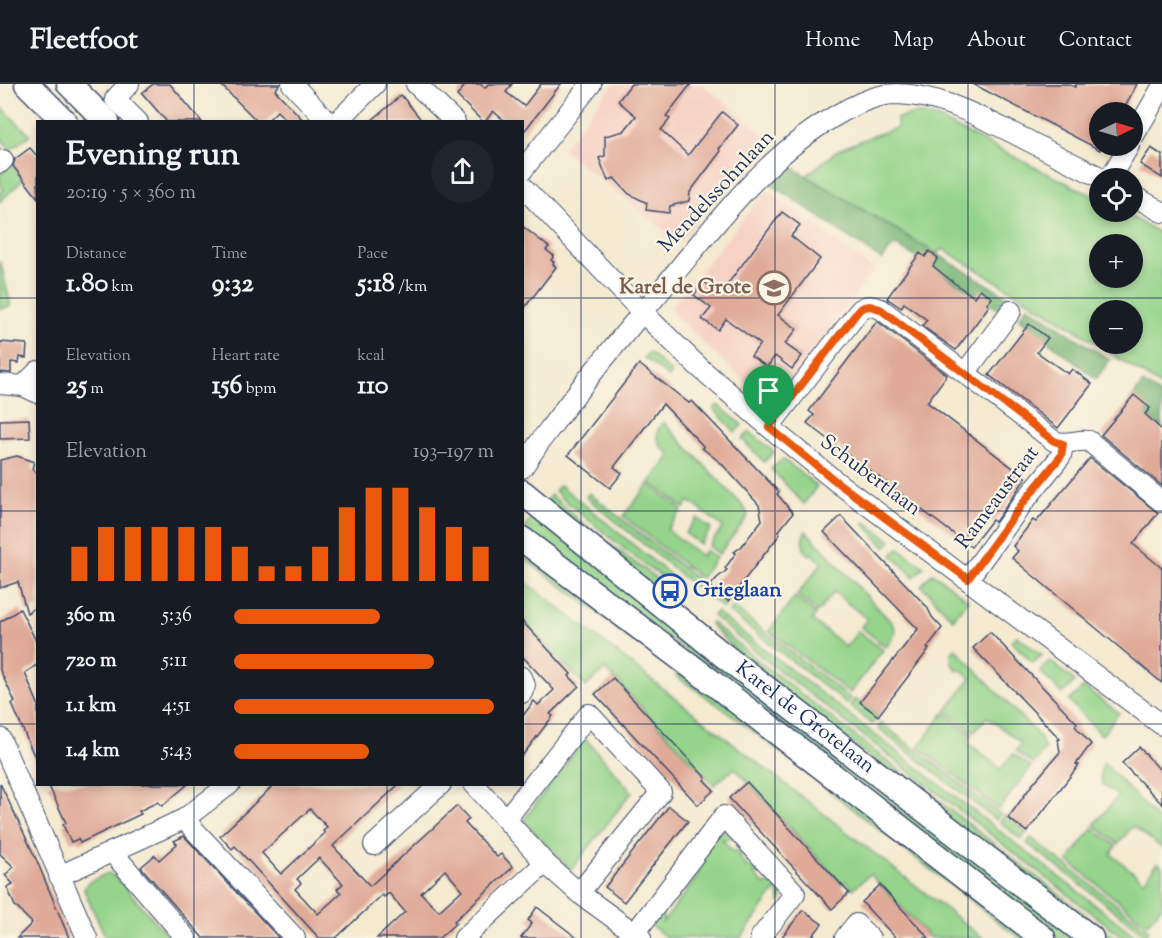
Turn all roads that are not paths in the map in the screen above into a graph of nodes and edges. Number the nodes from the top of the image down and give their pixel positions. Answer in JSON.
{"nodes":[{"id":1,"x":27,"y":84,"type":"edge"},
{"id":2,"x":69,"y":84,"type":"edge"},
{"id":3,"x":129,"y":84,"type":"edge"},
{"id":4,"x":292,"y":84,"type":"edge"},
{"id":5,"x":375,"y":84,"type":"edge"},
{"id":6,"x":416,"y":84,"type":"edge"},
{"id":7,"x":591,"y":84,"type":"edge"},
{"id":8,"x":1162,"y":87,"type":"edge"},
{"id":9,"x":887,"y":89,"type":"edge"},
{"id":10,"x":63,"y":120,"type":"edge"},
{"id":11,"x":105,"y":120,"type":"edge"},
{"id":12,"x":136,"y":120,"type":"edge"},
{"id":13,"x":326,"y":120,"type":"edge"},
{"id":14,"x":338,"y":120,"type":"edge"},
{"id":15,"x":453,"y":120,"type":"edge"},
{"id":16,"x":1143,"y":121,"type":"edge"},
{"id":17,"x":524,"y":168,"type":"edge"},
{"id":18,"x":1089,"y":172,"type":"edge"},
{"id":19,"x":524,"y":188,"type":"edge"},
{"id":20,"x":1143,"y":201,"type":"edge"},
{"id":21,"x":1162,"y":212,"type":"edge"},
{"id":22,"x":1011,"y":311,"type":"dead end"},
{"id":23,"x":642,"y":312,"type":"junction"},
{"id":24,"x":965,"y":373,"type":"junction"},
{"id":25,"x":36,"y":376,"type":"edge"},
{"id":26,"x":0,"y":384,"type":"edge"},
{"id":27,"x":30,"y":390,"type":"edge"},
{"id":28,"x":769,"y":427,"type":"junction"},
{"id":29,"x":1063,"y":444,"type":"junction"},
{"id":30,"x":524,"y":465,"type":"edge"},
{"id":31,"x":524,"y":494,"type":"edge"},
{"id":32,"x":1162,"y":502,"type":"edge"},
{"id":33,"x":524,"y":541,"type":"edge"},
{"id":34,"x":968,"y":579,"type":"junction"},
{"id":35,"x":1162,"y":725,"type":"edge"},
{"id":36,"x":0,"y":738,"type":"edge"},
{"id":37,"x":439,"y":786,"type":"edge"},
{"id":38,"x":476,"y":786,"type":"edge"},
{"id":39,"x":223,"y":787,"type":"edge"},
{"id":40,"x":184,"y":819,"type":"junction"},
{"id":41,"x":506,"y":819,"type":"junction"},
{"id":42,"x":374,"y":845,"type":"dead end"},
{"id":43,"x":113,"y":853,"type":"junction"},
{"id":44,"x":545,"y":863,"type":"junction"},
{"id":45,"x":59,"y":876,"type":"junction"},
{"id":46,"x":579,"y":893,"type":"junction"},
{"id":47,"x":630,"y":934,"type":"edge"},
{"id":48,"x":87,"y":938,"type":"edge"},
{"id":49,"x":186,"y":938,"type":"edge"},
{"id":50,"x":295,"y":938,"type":"edge"},
{"id":51,"x":464,"y":938,"type":"edge"},
{"id":52,"x":760,"y":938,"type":"edge"},
{"id":53,"x":845,"y":938,"type":"edge"},
{"id":54,"x":870,"y":938,"type":"edge"},
{"id":55,"x":1043,"y":938,"type":"edge"},
{"id":56,"x":1091,"y":938,"type":"edge"}],
"edges":[{"from":1,"to":10,"type":"main road"},
{"from":2,"to":11,"type":"main road"},
{"from":3,"to":12,"type":"street"},
{"from":4,"to":13,"type":"street"},
{"from":5,"to":14,"type":"street"},
{"from":6,"to":15,"type":"street"},
{"from":7,"to":17,"type":"street"},
{"from":8,"to":16,"type":"street"},
{"from":9,"to":18,"type":"street","name":"Mendelssohnlaan"},
{"from":9,"to":23,"type":"street","name":"Mendelssohnlaan"},
{"from":19,"to":23,"type":"street","name":"Schubertlaan"},
{"from":20,"to":21,"type":"street"},
{"from":22,"to":24,"type":"street"},
{"from":23,"to":28,"type":"street","name":"Schubertlaan"},
{"from":23,"to":30,"type":"street","name":"Mendelssohnlaan"},
{"from":24,"to":28,"type":"street"},
{"from":24,"to":29,"type":"street"},
{"from":25,"to":27,"type":"street"},
{"from":26,"to":27,"type":"street"},
{"from":28,"to":34,"type":"street","name":"Schubertlaan"},
{"from":29,"to":32,"type":"street"},
{"from":29,"to":34,"type":"street","name":"Rameaustraat"},
{"from":31,"to":56,"type":"main road","name":"Karel de Grotelaan"},
{"from":33,"to":55,"type":"main road","name":"Karel de Grotelaan"},
{"from":34,"to":35,"type":"street","name":"Schubertlaan"},
{"from":36,"to":45,"type":"street"},
{"from":37,"to":42,"type":"street"},
{"from":38,"to":41,"type":"street"},
{"from":39,"to":40,"type":"street"},
{"from":40,"to":43,"type":"street"},
{"from":40,"to":50,"type":"street"},
{"from":41,"to":44,"type":"street"},
{"from":41,"to":46,"type":"street"},
{"from":43,"to":45,"type":"street"},
{"from":43,"to":49,"type":"street"},
{"from":44,"to":46,"type":"street"},
{"from":44,"to":51,"type":"street"},
{"from":45,"to":48,"type":"street"},
{"from":46,"to":47,"type":"street"},
{"from":47,"to":52,"type":"street"},
{"from":53,"to":54,"type":"street"}]}
